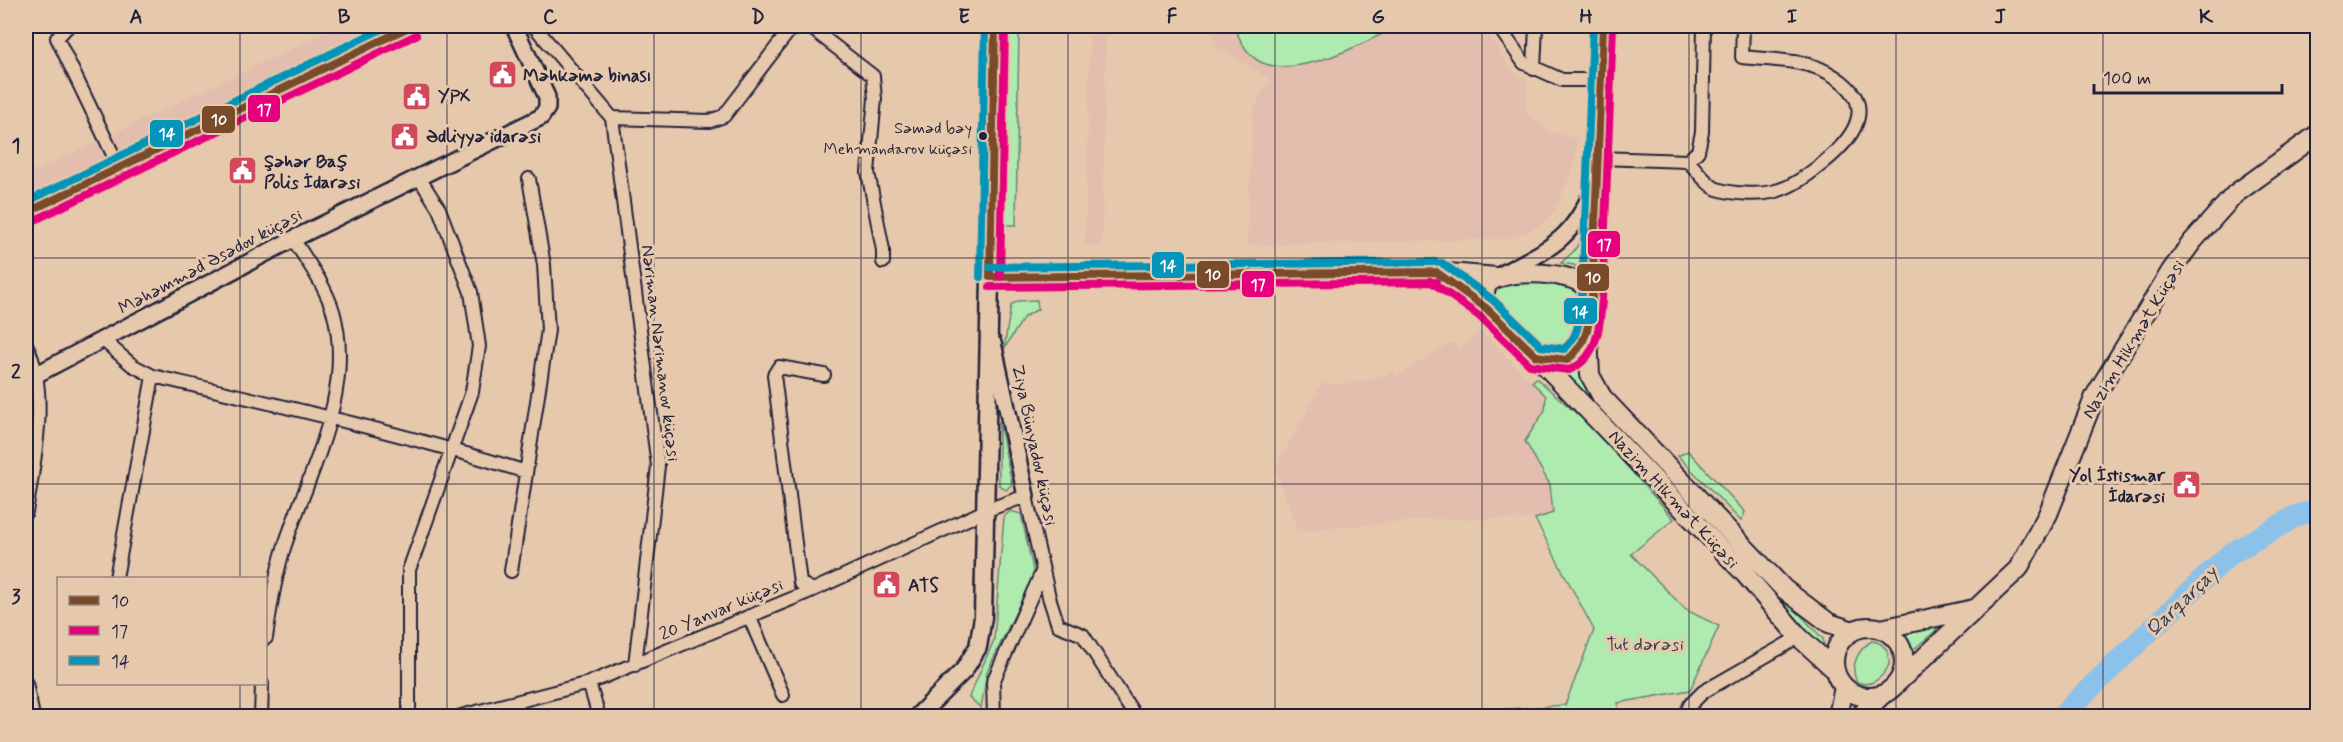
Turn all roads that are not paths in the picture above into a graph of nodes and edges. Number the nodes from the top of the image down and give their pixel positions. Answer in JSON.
{"nodes":[{"id":1,"x":68,"y":26,"type":"edge"},
{"id":2,"x":411,"y":26,"type":"edge"},
{"id":3,"x":514,"y":26,"type":"edge"},
{"id":4,"x":534,"y":26,"type":"edge"},
{"id":5,"x":995,"y":26,"type":"edge"},
{"id":6,"x":1498,"y":26,"type":"edge"},
{"id":7,"x":1536,"y":26,"type":"edge"},
{"id":8,"x":1603,"y":26,"type":"edge"},
{"id":9,"x":1704,"y":26,"type":"edge"},
{"id":10,"x":1743,"y":26,"type":"edge"},
{"id":11,"x":1534,"y":69,"type":"junction"},
{"id":12,"x":1601,"y":80,"type":"junction"},
{"id":13,"x":612,"y":118,"type":"junction"},
{"id":14,"x":2318,"y":134,"type":"edge"},
{"id":15,"x":1598,"y":158,"type":"junction"},
{"id":16,"x":1688,"y":161,"type":"junction"},
{"id":17,"x":119,"y":167,"type":"junction"},
{"id":18,"x":418,"y":176,"type":"junction"},
{"id":19,"x":529,"y":179,"type":"dead end"},
{"id":20,"x":1597,"y":181,"type":"junction"},
{"id":21,"x":26,"y":213,"type":"edge"},
{"id":22,"x":293,"y":239,"type":"junction"},
{"id":23,"x":883,"y":262,"type":"dead end"},
{"id":24,"x":1436,"y":272,"type":"junction"},
{"id":25,"x":992,"y":277,"type":"junction"},
{"id":26,"x":1497,"y":277,"type":"junction"},
{"id":27,"x":1592,"y":298,"type":"junction"},
{"id":28,"x":1486,"y":308,"type":"junction"},
{"id":29,"x":989,"y":332,"type":"junction"},
{"id":30,"x":1588,"y":335,"type":"junction"},
{"id":31,"x":103,"y":340,"type":"junction"},
{"id":32,"x":26,"y":344,"type":"edge"},
{"id":33,"x":1536,"y":356,"type":"junction"},
{"id":34,"x":824,"y":375,"type":"dead end"},
{"id":35,"x":153,"y":376,"type":"junction"},
{"id":36,"x":30,"y":378,"type":"edge"},
{"id":37,"x":331,"y":417,"type":"junction"},
{"id":38,"x":453,"y":449,"type":"junction"},
{"id":39,"x":526,"y":472,"type":"junction"},
{"id":40,"x":1026,"y":496,"type":"junction"},
{"id":41,"x":987,"y":510,"type":"junction"},
{"id":42,"x":26,"y":512,"type":"edge"},
{"id":43,"x":511,"y":571,"type":"dead end"},
{"id":44,"x":1042,"y":572,"type":"junction"},
{"id":45,"x":116,"y":577,"type":"edge"},
{"id":46,"x":813,"y":590,"type":"junction"},
{"id":47,"x":1976,"y":609,"type":"junction"},
{"id":48,"x":749,"y":616,"type":"junction"},
{"id":49,"x":1881,"y":629,"type":"junction"},
{"id":50,"x":1853,"y":631,"type":"junction"},
{"id":51,"x":267,"y":633,"type":"edge"},
{"id":52,"x":1799,"y":637,"type":"junction"},
{"id":53,"x":635,"y":664,"type":"junction"},
{"id":54,"x":1834,"y":669,"type":"junction"},
{"id":55,"x":26,"y":683,"type":"edge"},
{"id":56,"x":589,"y":683,"type":"junction"},
{"id":57,"x":262,"y":685,"type":"edge"},
{"id":58,"x":1844,"y":687,"type":"junction"},
{"id":59,"x":1889,"y":689,"type":"junction"},
{"id":60,"x":783,"y":695,"type":"dead end"},
{"id":61,"x":33,"y":717,"type":"edge"},
{"id":62,"x":261,"y":717,"type":"edge"},
{"id":63,"x":409,"y":717,"type":"edge"},
{"id":64,"x":460,"y":717,"type":"edge"},
{"id":65,"x":599,"y":717,"type":"edge"},
{"id":66,"x":918,"y":717,"type":"edge"},
{"id":67,"x":994,"y":717,"type":"edge"},
{"id":68,"x":1135,"y":717,"type":"edge"},
{"id":69,"x":1685,"y":717,"type":"edge"},
{"id":70,"x":1838,"y":717,"type":"edge"},
{"id":71,"x":1860,"y":717,"type":"edge"}],
"edges":[{"from":1,"to":17,"type":"street"},
{"from":2,"to":17,"type":"main road"},
{"from":3,"to":18,"type":"street","name":"Məhəmməd Əsədov küçəsi"},
{"from":4,"to":13,"type":"street"},
{"from":5,"to":25,"type":"main road"},
{"from":6,"to":11,"type":"street"},
{"from":7,"to":11,"type":"street"},
{"from":8,"to":12,"type":"street"},
{"from":9,"to":16,"type":"street"},
{"from":10,"to":16,"type":"street"},
{"from":11,"to":12,"type":"street"},
{"from":12,"to":15,"type":"street"},
{"from":13,"to":23,"type":"street"},
{"from":13,"to":53,"type":"street","name":"Nəriman Nərimanov küçəsi"},
{"from":14,"to":47,"type":"main road","name":"Nazim Hikmət Küçəsi"},
{"from":15,"to":16,"type":"street"},
{"from":15,"to":20,"type":"street"},
{"from":17,"to":21,"type":"main road"},
{"from":18,"to":22,"type":"street","name":"Məhəmməd Əsədov küçəsi"},
{"from":18,"to":38,"type":"street"},
{"from":19,"to":39,"type":"street"},
{"from":20,"to":26,"type":"street"},
{"from":20,"to":27,"type":"street"},
{"from":22,"to":31,"type":"street","name":"Məhəmməd Əsədov küçəsi"},
{"from":22,"to":37,"type":"street"},
{"from":24,"to":25,"type":"main road"},
{"from":24,"to":26,"type":"main road"},
{"from":24,"to":28,"type":"main road"},
{"from":25,"to":29,"type":"main road"},
{"from":26,"to":27,"type":"main road"},
{"from":26,"to":28,"type":"main road"},
{"from":27,"to":30,"type":"main road"},
{"from":28,"to":33,"type":"main road"},
{"from":29,"to":40,"type":"street","name":"Ziya Bünyadov küçəsi"},
{"from":29,"to":41,"type":"main road"},
{"from":30,"to":33,"type":"main road"},
{"from":30,"to":50,"type":"main road","name":"Nazim Hikmət Küçəsi"},
{"from":31,"to":35,"type":"street"},
{"from":31,"to":36,"type":"street","name":"Məhəmməd Əsədov küçəsi"},
{"from":32,"to":36,"type":"street"},
{"from":33,"to":52,"type":"main road","name":"Nazim Hikmət Küçəsi"},
{"from":34,"to":46,"type":"street"},
{"from":35,"to":37,"type":"street"},
{"from":35,"to":45,"type":"street"},
{"from":36,"to":42,"type":"street"},
{"from":37,"to":38,"type":"street"},
{"from":37,"to":51,"type":"street"},
{"from":38,"to":39,"type":"street"},
{"from":38,"to":63,"type":"street"},
{"from":39,"to":43,"type":"street"},
{"from":40,"to":41,"type":"street","name":"20 Yanvar küçəsi"},
{"from":40,"to":44,"type":"street","name":"Ziya Bünyadov küçəsi"},
{"from":41,"to":46,"type":"street","name":"20 Yanvar küçəsi"},
{"from":41,"to":66,"type":"main road"},
{"from":44,"to":67,"type":"street"},
{"from":44,"to":68,"type":"street","name":"Ziya Bünyadov küçəsi"},
{"from":46,"to":48,"type":"street","name":"20 Yanvar küçəsi"},
{"from":47,"to":49,"type":"main road"},
{"from":47,"to":59,"type":"main road","name":"Nazim Hikmət Küçəsi"},
{"from":48,"to":53,"type":"street","name":"20 Yanvar küçəsi"},
{"from":48,"to":60,"type":"street"},
{"from":49,"to":50,"type":"main road"},
{"from":49,"to":59,"type":"main road"},
{"from":50,"to":54,"type":"main road"},
{"from":52,"to":54,"type":"main road","name":"Nazim Hikmət Küçəsi"},
{"from":52,"to":69,"type":"street"},
{"from":53,"to":56,"type":"street","name":"20 Yanvar küçəsi"},
{"from":54,"to":58,"type":"main road"},
{"from":55,"to":61,"type":"street"},
{"from":56,"to":64,"type":"street","name":"20 Yanvar küçəsi"},
{"from":56,"to":65,"type":"street"},
{"from":57,"to":62,"type":"street"},
{"from":58,"to":59,"type":"main road"},
{"from":58,"to":70,"type":"main road"},
{"from":59,"to":71,"type":"main road","name":"Nazim Hikmət Küçəsi"}]}
